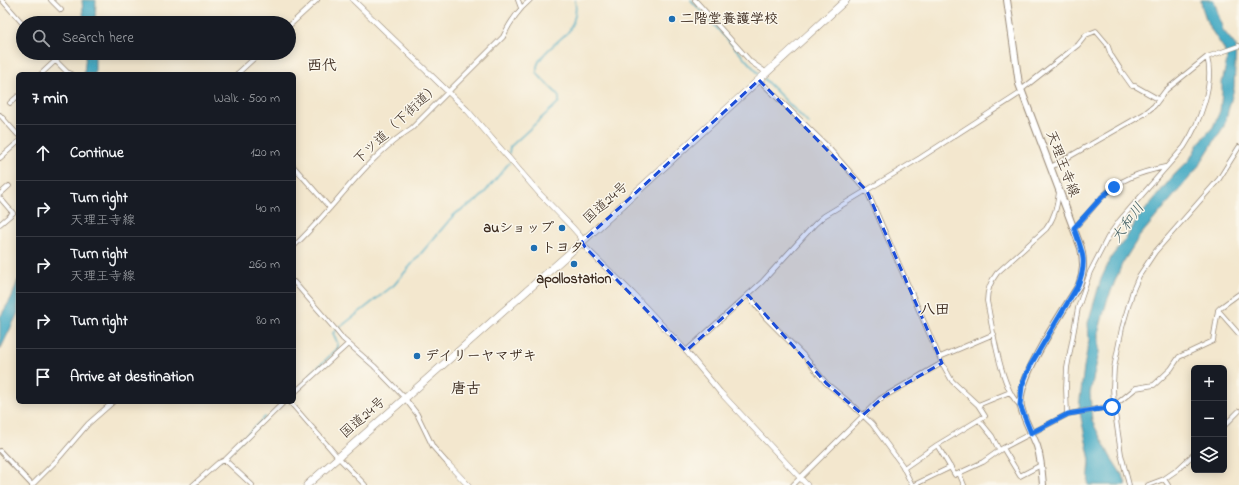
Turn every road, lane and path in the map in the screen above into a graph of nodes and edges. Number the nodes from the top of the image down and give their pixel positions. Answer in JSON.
{"nodes":[{"id":1,"x":2,"y":0,"type":"edge"},
{"id":2,"x":51,"y":0,"type":"edge"},
{"id":3,"x":317,"y":0,"type":"edge"},
{"id":4,"x":353,"y":0,"type":"edge"},
{"id":5,"x":518,"y":0,"type":"edge"},
{"id":6,"x":530,"y":0,"type":"edge"},
{"id":7,"x":695,"y":0,"type":"edge"},
{"id":8,"x":846,"y":0,"type":"edge"},
{"id":9,"x":1007,"y":0,"type":"edge"},
{"id":10,"x":521,"y":8,"type":"junction"},
{"id":11,"x":61,"y":10,"type":"dead end"},
{"id":12,"x":16,"y":16,"type":"edge"},
{"id":13,"x":296,"y":20,"type":"edge"},
{"id":14,"x":1239,"y":46,"type":"edge"},
{"id":15,"x":1208,"y":56,"type":"junction"},
{"id":16,"x":252,"y":60,"type":"edge"},
{"id":17,"x":55,"y":61,"type":"joint"},
{"id":18,"x":44,"y":72,"type":"edge"},
{"id":19,"x":66,"y":72,"type":"edge"},
{"id":20,"x":239,"y":72,"type":"edge"},
{"id":21,"x":767,"y":72,"type":"junction"},
{"id":22,"x":759,"y":80,"type":"junction"},
{"id":23,"x":449,"y":91,"type":"junction"},
{"id":24,"x":1022,"y":91,"type":"junction"},
{"id":25,"x":16,"y":98,"type":"edge"},
{"id":26,"x":1158,"y":99,"type":"junction"},
{"id":27,"x":10,"y":103,"type":"dead end"},
{"id":28,"x":0,"y":116,"type":"edge"},
{"id":29,"x":4,"y":120,"type":"junction"},
{"id":30,"x":0,"y":124,"type":"edge"},
{"id":31,"x":16,"y":133,"type":"edge"},
{"id":32,"x":16,"y":144,"type":"edge"},
{"id":33,"x":1239,"y":147,"type":"edge"},
{"id":34,"x":0,"y":158,"type":"edge"},
{"id":35,"x":1051,"y":167,"type":"junction"},
{"id":36,"x":1165,"y":167,"type":"junction"},
{"id":37,"x":296,"y":169,"type":"edge"},
{"id":38,"x":9,"y":186,"type":"dead end"},
{"id":39,"x":1060,"y":189,"type":"junction"},
{"id":40,"x":867,"y":191,"type":"junction"},
{"id":41,"x":0,"y":194,"type":"edge"},
{"id":42,"x":0,"y":198,"type":"edge"},
{"id":43,"x":330,"y":208,"type":"junction"},
{"id":44,"x":0,"y":224,"type":"edge"},
{"id":45,"x":1074,"y":228,"type":"junction"},
{"id":46,"x":582,"y":242,"type":"junction"},
{"id":47,"x":296,"y":244,"type":"edge"},
{"id":48,"x":296,"y":284,"type":"edge"},
{"id":49,"x":1239,"y":294,"type":"edge"},
{"id":50,"x":748,"y":295,"type":"junction"},
{"id":51,"x":1218,"y":310,"type":"junction"},
{"id":52,"x":994,"y":334,"type":"junction"},
{"id":53,"x":1239,"y":334,"type":"edge"},
{"id":54,"x":348,"y":344,"type":"junction"},
{"id":55,"x":686,"y":351,"type":"junction"},
{"id":56,"x":940,"y":357,"type":"junction"},
{"id":57,"x":942,"y":363,"type":"junction"},
{"id":58,"x":296,"y":391,"type":"edge"},
{"id":59,"x":1010,"y":392,"type":"junction"},
{"id":60,"x":405,"y":399,"type":"junction"},
{"id":61,"x":112,"y":404,"type":"edge"},
{"id":62,"x":282,"y":404,"type":"edge"},
{"id":63,"x":292,"y":404,"type":"edge"},
{"id":64,"x":978,"y":405,"type":"junction"},
{"id":65,"x":1020,"y":405,"type":"junction"},
{"id":66,"x":1113,"y":406,"type":"junction"},
{"id":67,"x":1239,"y":411,"type":"edge"},
{"id":68,"x":1068,"y":414,"type":"junction"},
{"id":69,"x":863,"y":415,"type":"junction"},
{"id":70,"x":980,"y":420,"type":"junction"},
{"id":71,"x":1227,"y":423,"type":"edge"},
{"id":72,"x":1031,"y":433,"type":"junction"},
{"id":73,"x":937,"y":445,"type":"junction"},
{"id":74,"x":1001,"y":449,"type":"junction"},
{"id":75,"x":0,"y":451,"type":"edge"},
{"id":76,"x":339,"y":457,"type":"junction"},
{"id":77,"x":1191,"y":457,"type":"edge"},
{"id":78,"x":225,"y":460,"type":"junction"},
{"id":79,"x":448,"y":464,"type":"joint"},
{"id":80,"x":1041,"y":465,"type":"junction"},
{"id":81,"x":950,"y":467,"type":"junction"},
{"id":82,"x":904,"y":468,"type":"junction"},
{"id":83,"x":959,"y":473,"type":"junction"},
{"id":84,"x":800,"y":478,"type":"junction"},
{"id":85,"x":1164,"y":479,"type":"junction"},
{"id":86,"x":32,"y":485,"type":"edge"},
{"id":87,"x":193,"y":485,"type":"edge"},
{"id":88,"x":252,"y":485,"type":"edge"},
{"id":89,"x":307,"y":485,"type":"edge"},
{"id":90,"x":365,"y":485,"type":"edge"},
{"id":91,"x":468,"y":485,"type":"edge"},
{"id":92,"x":793,"y":485,"type":"edge"},
{"id":93,"x":807,"y":485,"type":"edge"},
{"id":94,"x":913,"y":485,"type":"edge"},
{"id":95,"x":964,"y":485,"type":"edge"},
{"id":96,"x":1043,"y":485,"type":"edge"},
{"id":97,"x":1129,"y":485,"type":"edge"},
{"id":98,"x":1148,"y":485,"type":"edge"},
{"id":99,"x":1168,"y":485,"type":"edge"}],
"edges":[{"from":1,"to":12,"type":"street"},
{"from":2,"to":11,"type":"street"},
{"from":3,"to":13,"type":"street"},
{"from":4,"to":23,"type":"street"},
{"from":5,"to":10,"type":"street"},
{"from":6,"to":10,"type":"street","name":"下ツ道（下街道）"},
{"from":7,"to":21,"type":"street"},
{"from":8,"to":21,"type":"highway","name":"国道24号"},
{"from":9,"to":24,"type":"main road","name":"天理王寺線"},
{"from":10,"to":23,"type":"street","name":"下ツ道（下街道）"},
{"from":14,"to":15,"type":"street"},
{"from":15,"to":26,"type":"street"},
{"from":15,"to":36,"type":"street"},
{"from":16,"to":20,"type":"street"},
{"from":17,"to":18,"type":"street"},
{"from":17,"to":19,"type":"street"},
{"from":21,"to":22,"type":"highway","name":"国道24号"},
{"from":22,"to":40,"type":"street"},
{"from":22,"to":46,"type":"highway","name":"国道24号"},
{"from":23,"to":43,"type":"street","name":"下ツ道（下街道）"},
{"from":23,"to":46,"type":"street"},
{"from":24,"to":26,"type":"street"},
{"from":24,"to":35,"type":"main road","name":"天理王寺線"},
{"from":24,"to":40,"type":"street"},
{"from":25,"to":27,"type":"street"},
{"from":26,"to":35,"type":"street"},
{"from":28,"to":29,"type":"street"},
{"from":29,"to":30,"type":"street"},
{"from":29,"to":31,"type":"street"},
{"from":32,"to":34,"type":"street"},
{"from":33,"to":66,"type":"street"},
{"from":35,"to":39,"type":"main road","name":"天理王寺線"},
{"from":36,"to":45,"type":"street"},
{"from":36,"to":68,"type":"street"},
{"from":37,"to":43,"type":"street"},
{"from":38,"to":41,"type":"street"},
{"from":39,"to":45,"type":"main road","name":"天理王寺線"},
{"from":39,"to":52,"type":"street"},
{"from":40,"to":50,"type":"street"},
{"from":40,"to":56,"type":"street"},
{"from":42,"to":44,"type":"street"},
{"from":43,"to":47,"type":"street","name":"下ツ道（下街道）"},
{"from":45,"to":65,"type":"main road","name":"天理王寺線"},
{"from":46,"to":55,"type":"street"},
{"from":46,"to":60,"type":"highway","name":"国道24号"},
{"from":48,"to":54,"type":"street"},
{"from":49,"to":51,"type":"street"},
{"from":50,"to":55,"type":"street"},
{"from":50,"to":69,"type":"street"},
{"from":51,"to":53,"type":"street"},
{"from":51,"to":66,"type":"street"},
{"from":52,"to":56,"type":"street"},
{"from":52,"to":59,"type":"street"},
{"from":54,"to":58,"type":"street"},
{"from":54,"to":60,"type":"street"},
{"from":55,"to":84,"type":"street"},
{"from":56,"to":57,"type":"street"},
{"from":57,"to":64,"type":"street"},
{"from":57,"to":69,"type":"street"},
{"from":59,"to":64,"type":"street"},
{"from":59,"to":65,"type":"street"},
{"from":60,"to":76,"type":"highway","name":"国道24号"},
{"from":60,"to":79,"type":"street"},
{"from":61,"to":86,"type":"street"},
{"from":62,"to":78,"type":"street"},
{"from":63,"to":76,"type":"street"},
{"from":64,"to":70,"type":"street"},
{"from":65,"to":72,"type":"main road","name":"天理王寺線"},
{"from":66,"to":68,"type":"street"},
{"from":66,"to":97,"type":"street"},
{"from":67,"to":71,"type":"street"},
{"from":68,"to":72,"type":"street"},
{"from":69,"to":82,"type":"street"},
{"from":69,"to":84,"type":"street"},
{"from":70,"to":73,"type":"street"},
{"from":70,"to":74,"type":"street"},
{"from":72,"to":74,"type":"street"},
{"from":72,"to":80,"type":"main road","name":"天理王寺線"},
{"from":73,"to":81,"type":"street"},
{"from":73,"to":82,"type":"street"},
{"from":74,"to":80,"type":"street"},
{"from":74,"to":83,"type":"street"},
{"from":75,"to":86,"type":"street"},
{"from":76,"to":89,"type":"highway","name":"国道24号"},
{"from":76,"to":90,"type":"street"},
{"from":77,"to":85,"type":"street"},
{"from":78,"to":87,"type":"street"},
{"from":78,"to":88,"type":"street"},
{"from":79,"to":91,"type":"street"},
{"from":80,"to":96,"type":"main road","name":"天理王寺線"},
{"from":81,"to":83,"type":"street"},
{"from":81,"to":94,"type":"street"},
{"from":82,"to":94,"type":"street"},
{"from":83,"to":95,"type":"street"},
{"from":84,"to":92,"type":"street"},
{"from":84,"to":93,"type":"street"},
{"from":85,"to":98,"type":"street"},
{"from":85,"to":99,"type":"street"}]}
